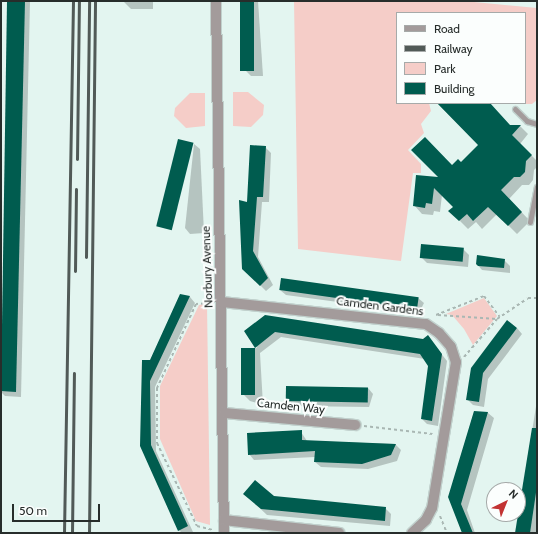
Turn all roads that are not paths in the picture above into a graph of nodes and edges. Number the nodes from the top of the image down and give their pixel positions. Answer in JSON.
{"nodes":[{"id":1,"x":216,"y":1,"type":"edge"},
{"id":2,"x":515,"y":109,"type":"dead end"},
{"id":3,"x":537,"y":124,"type":"edge"},
{"id":4,"x":537,"y":187,"type":"edge"},
{"id":5,"x":530,"y":222,"type":"dead end"},
{"id":6,"x":222,"y":302,"type":"junction"},
{"id":7,"x":224,"y":413,"type":"junction"},
{"id":8,"x":355,"y":426,"type":"road end"},
{"id":9,"x":224,"y":520,"type":"junction"},
{"id":10,"x":224,"y":533,"type":"edge"},
{"id":11,"x":339,"y":533,"type":"edge"},
{"id":12,"x":412,"y":533,"type":"edge"}],
"edges":[{"from":1,"to":6,"type":"street","name":"Norbury Avenue"},
{"from":2,"to":3,"type":"lane"},
{"from":4,"to":5,"type":"lane"},
{"from":6,"to":7,"type":"street","name":"Norbury Avenue"},
{"from":6,"to":12,"type":"street","name":"Camden Gardens"},
{"from":7,"to":8,"type":"street","name":"Camden Way"},
{"from":7,"to":9,"type":"street","name":"Norbury Avenue"},
{"from":9,"to":10,"type":"street","name":"Norbury Avenue"},
{"from":9,"to":11,"type":"street"}]}
